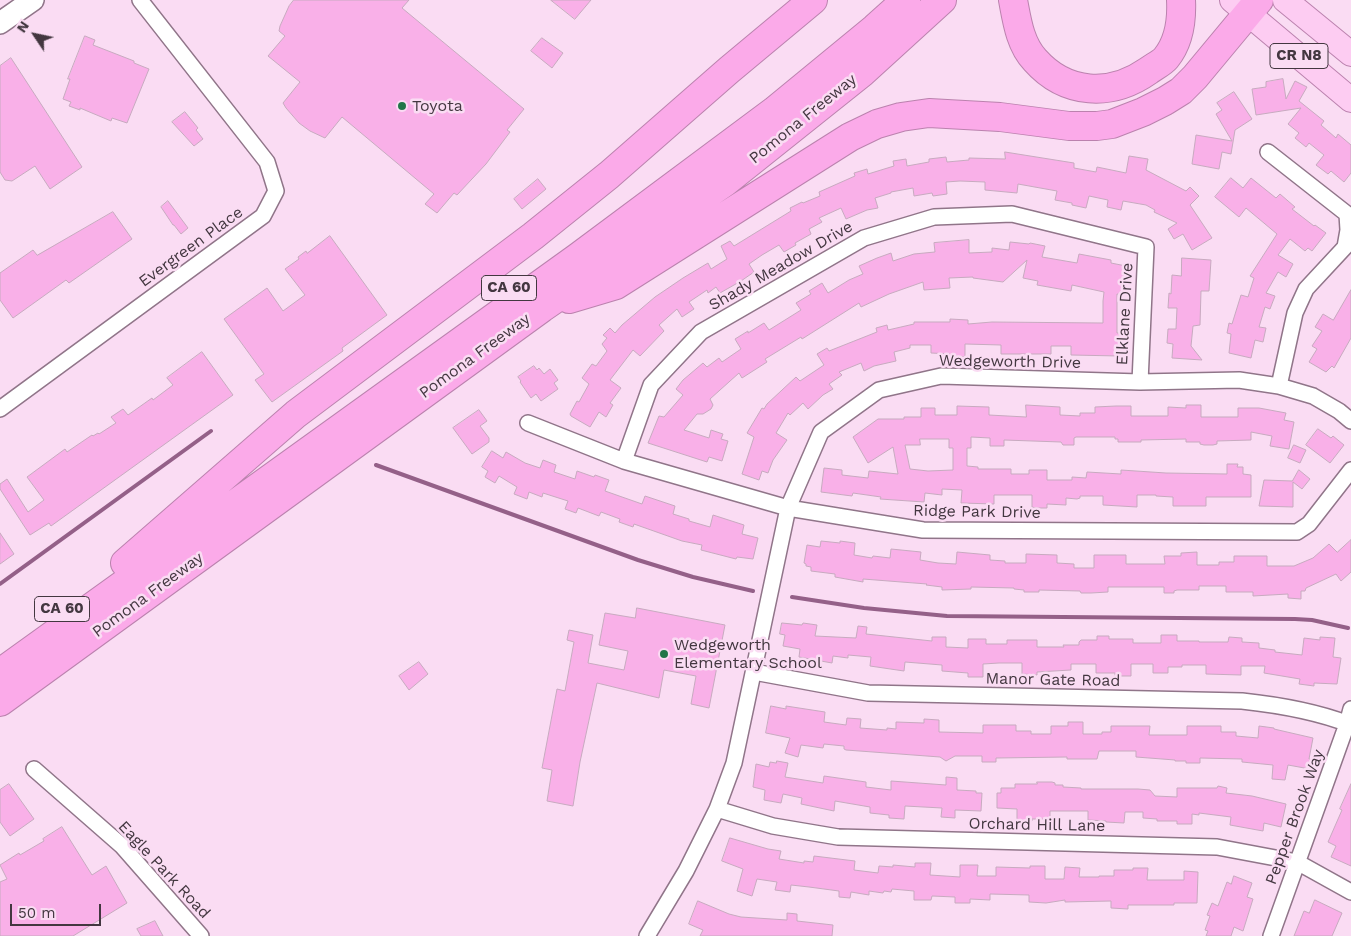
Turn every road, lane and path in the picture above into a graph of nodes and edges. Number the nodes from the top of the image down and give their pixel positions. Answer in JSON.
{"nodes":[{"id":1,"x":33,"y":0,"type":"edge"},
{"id":2,"x":140,"y":0,"type":"edge"},
{"id":3,"x":813,"y":0,"type":"edge"},
{"id":4,"x":884,"y":0,"type":"edge"},
{"id":5,"x":906,"y":0,"type":"edge"},
{"id":6,"x":916,"y":0,"type":"edge"},
{"id":7,"x":942,"y":0,"type":"edge"},
{"id":8,"x":1013,"y":0,"type":"edge"},
{"id":9,"x":1181,"y":0,"type":"edge"},
{"id":10,"x":1285,"y":0,"type":"edge"},
{"id":11,"x":1246,"y":4,"type":"edge"},
{"id":12,"x":0,"y":23,"type":"edge"},
{"id":13,"x":1351,"y":54,"type":"edge"},
{"id":14,"x":1351,"y":100,"type":"edge"},
{"id":15,"x":1268,"y":152,"type":"dead end"},
{"id":16,"x":1146,"y":247,"type":"joint"},
{"id":17,"x":542,"y":308,"type":"junction"},
{"id":18,"x":1140,"y":382,"type":"junction"},
{"id":19,"x":1279,"y":386,"type":"junction"},
{"id":20,"x":0,"y":409,"type":"edge"},
{"id":21,"x":1351,"y":421,"type":"edge"},
{"id":22,"x":528,"y":424,"type":"dead end"},
{"id":23,"x":624,"y":461,"type":"junction"},
{"id":24,"x":1351,"y":470,"type":"edge"},
{"id":25,"x":788,"y":508,"type":"junction"},
{"id":26,"x":124,"y":564,"type":"junction"},
{"id":27,"x":0,"y":654,"type":"edge"},
{"id":28,"x":754,"y":672,"type":"junction"},
{"id":29,"x":0,"y":673,"type":"edge"},
{"id":30,"x":0,"y":684,"type":"edge"},
{"id":31,"x":0,"y":702,"type":"edge"},
{"id":32,"x":1350,"y":719,"type":"edge"},
{"id":33,"x":34,"y":769,"type":"dead end"},
{"id":34,"x":717,"y":809,"type":"junction"},
{"id":35,"x":1296,"y":862,"type":"junction"},
{"id":36,"x":1351,"y":892,"type":"edge"},
{"id":37,"x":654,"y":934,"type":"edge"},
{"id":38,"x":202,"y":936,"type":"edge"},
{"id":39,"x":1271,"y":936,"type":"edge"}],
"edges":[{"from":1,"to":12,"type":"main road"},
{"from":2,"to":20,"type":"street","name":"Evergreen Place"},
{"from":3,"to":26,"type":"highway"},
{"from":4,"to":26,"type":"highway","number":"CA 60"},
{"from":5,"to":29,"type":"highway"},
{"from":6,"to":30,"type":"highway"},
{"from":7,"to":17,"type":"highway","name":"Pomona Freeway","number":"CA 60"},
{"from":8,"to":9,"type":"highway"},
{"from":10,"to":13,"type":"main road","number":"CR N8"},
{"from":11,"to":14,"type":"main road","number":"CR N8"},
{"from":11,"to":17,"type":"highway"},
{"from":15,"to":19,"type":"street"},
{"from":16,"to":18,"type":"street","name":"Elklane Drive"},
{"from":16,"to":23,"type":"street","name":"Shady Meadow Drive"},
{"from":17,"to":31,"type":"highway","name":"Pomona Freeway","number":"CA 60"},
{"from":18,"to":19,"type":"street","name":"Wedgeworth Drive"},
{"from":18,"to":25,"type":"street","name":"Wedgeworth Drive"},
{"from":19,"to":21,"type":"street","name":"Wedgeworth Drive"},
{"from":22,"to":23,"type":"street","name":"Ridge Park Drive"},
{"from":23,"to":25,"type":"street","name":"Ridge Park Drive"},
{"from":24,"to":25,"type":"street","name":"Ridge Park Drive"},
{"from":25,"to":28,"type":"street","name":"Wedgeworth Drive"},
{"from":26,"to":27,"type":"highway","number":"CA 60"},
{"from":28,"to":32,"type":"street","name":"Manor Gate Road"},
{"from":28,"to":34,"type":"street","name":"Wedgeworth Drive"},
{"from":32,"to":35,"type":"street","name":"Pepper Brook Way"},
{"from":33,"to":38,"type":"street","name":"Eagle Park Road"},
{"from":34,"to":35,"type":"street","name":"Orchard Hill Lane"},
{"from":34,"to":37,"type":"street","name":"Wedgeworth Drive"},
{"from":35,"to":36,"type":"street","name":"Orchard Hill Lane"},
{"from":35,"to":39,"type":"street","name":"Pepper Brook Way"}]}
